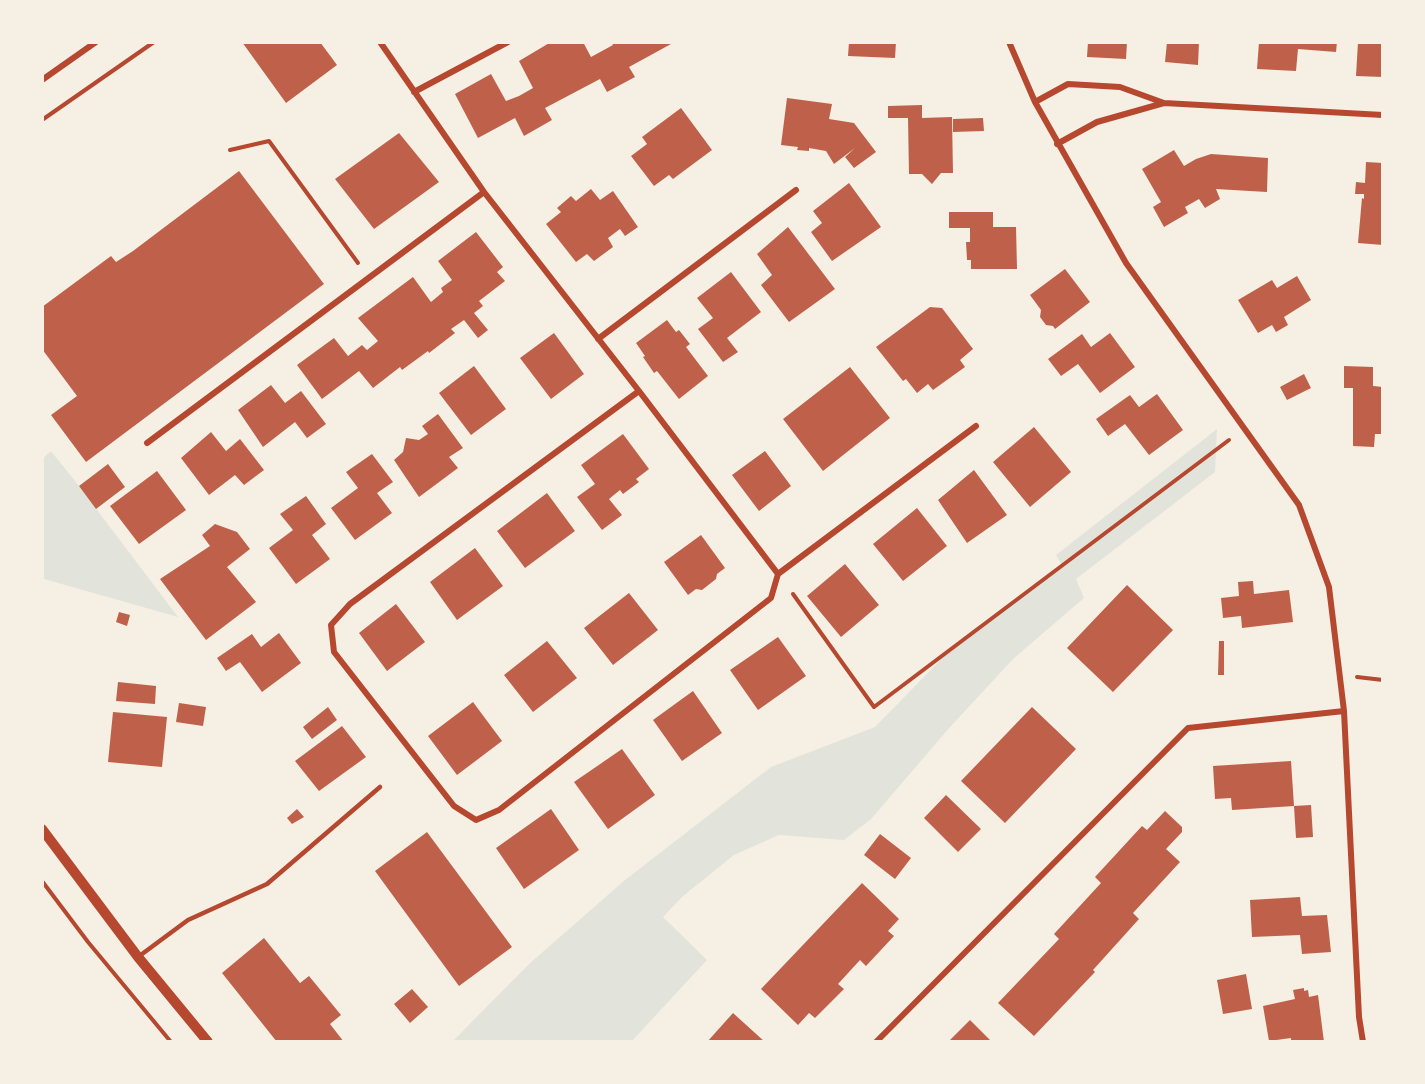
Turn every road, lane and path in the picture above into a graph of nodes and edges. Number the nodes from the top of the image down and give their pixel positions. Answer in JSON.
{"nodes":[{"id":1,"x":96,"y":42,"type":"edge"},
{"id":2,"x":154,"y":42,"type":"edge"},
{"id":3,"x":380,"y":42,"type":"edge"},
{"id":4,"x":508,"y":42,"type":"edge"},
{"id":5,"x":1009,"y":42,"type":"edge"},
{"id":6,"x":42,"y":80,"type":"edge"},
{"id":7,"x":414,"y":92,"type":"junction"},
{"id":8,"x":1035,"y":102,"type":"junction"},
{"id":9,"x":1164,"y":103,"type":"junction"},
{"id":10,"x":1383,"y":115,"type":"edge"},
{"id":11,"x":42,"y":120,"type":"edge"},
{"id":12,"x":1057,"y":144,"type":"junction"},
{"id":13,"x":230,"y":150,"type":"dead end"},
{"id":14,"x":796,"y":190,"type":"dead end"},
{"id":15,"x":484,"y":192,"type":"junction"},
{"id":16,"x":369,"y":278,"type":"junction"},
{"id":17,"x":598,"y":339,"type":"junction"},
{"id":18,"x":639,"y":391,"type":"junction"},
{"id":19,"x":976,"y":426,"type":"dead end"},
{"id":20,"x":1244,"y":428,"type":"junction"},
{"id":21,"x":147,"y":443,"type":"dead end"},
{"id":22,"x":778,"y":574,"type":"junction"},
{"id":23,"x":1344,"y":711,"type":"junction"},
{"id":24,"x":380,"y":787,"type":"dead end"},
{"id":25,"x":42,"y":828,"type":"edge"},
{"id":26,"x":42,"y":881,"type":"edge"},
{"id":27,"x":138,"y":957,"type":"junction"},
{"id":28,"x":171,"y":1042,"type":"edge"},
{"id":29,"x":208,"y":1042,"type":"edge"},
{"id":30,"x":876,"y":1042,"type":"edge"},
{"id":31,"x":1363,"y":1042,"type":"edge"}],
"edges":[{"from":1,"to":6,"type":"street"},
{"from":2,"to":11,"type":"path"},
{"from":3,"to":7,"type":"street"},
{"from":4,"to":7,"type":"street"},
{"from":5,"to":8,"type":"street"},
{"from":7,"to":15,"type":"street"},
{"from":8,"to":9,"type":"street"},
{"from":8,"to":12,"type":"street"},
{"from":9,"to":10,"type":"street"},
{"from":9,"to":12,"type":"street"},
{"from":12,"to":20,"type":"street"},
{"from":13,"to":16,"type":"path"},
{"from":14,"to":17,"type":"street"},
{"from":15,"to":16,"type":"street"},
{"from":15,"to":17,"type":"street"},
{"from":16,"to":21,"type":"street"},
{"from":17,"to":18,"type":"street"},
{"from":18,"to":22,"type":"street"},
{"from":18,"to":22,"type":"street"},
{"from":19,"to":22,"type":"street"},
{"from":20,"to":22,"type":"path"},
{"from":20,"to":23,"type":"street"},
{"from":23,"to":30,"type":"street"},
{"from":23,"to":31,"type":"street"},
{"from":24,"to":27,"type":"lane"},
{"from":25,"to":27,"type":"street"},
{"from":26,"to":28,"type":"path"},
{"from":27,"to":29,"type":"street"}]}
